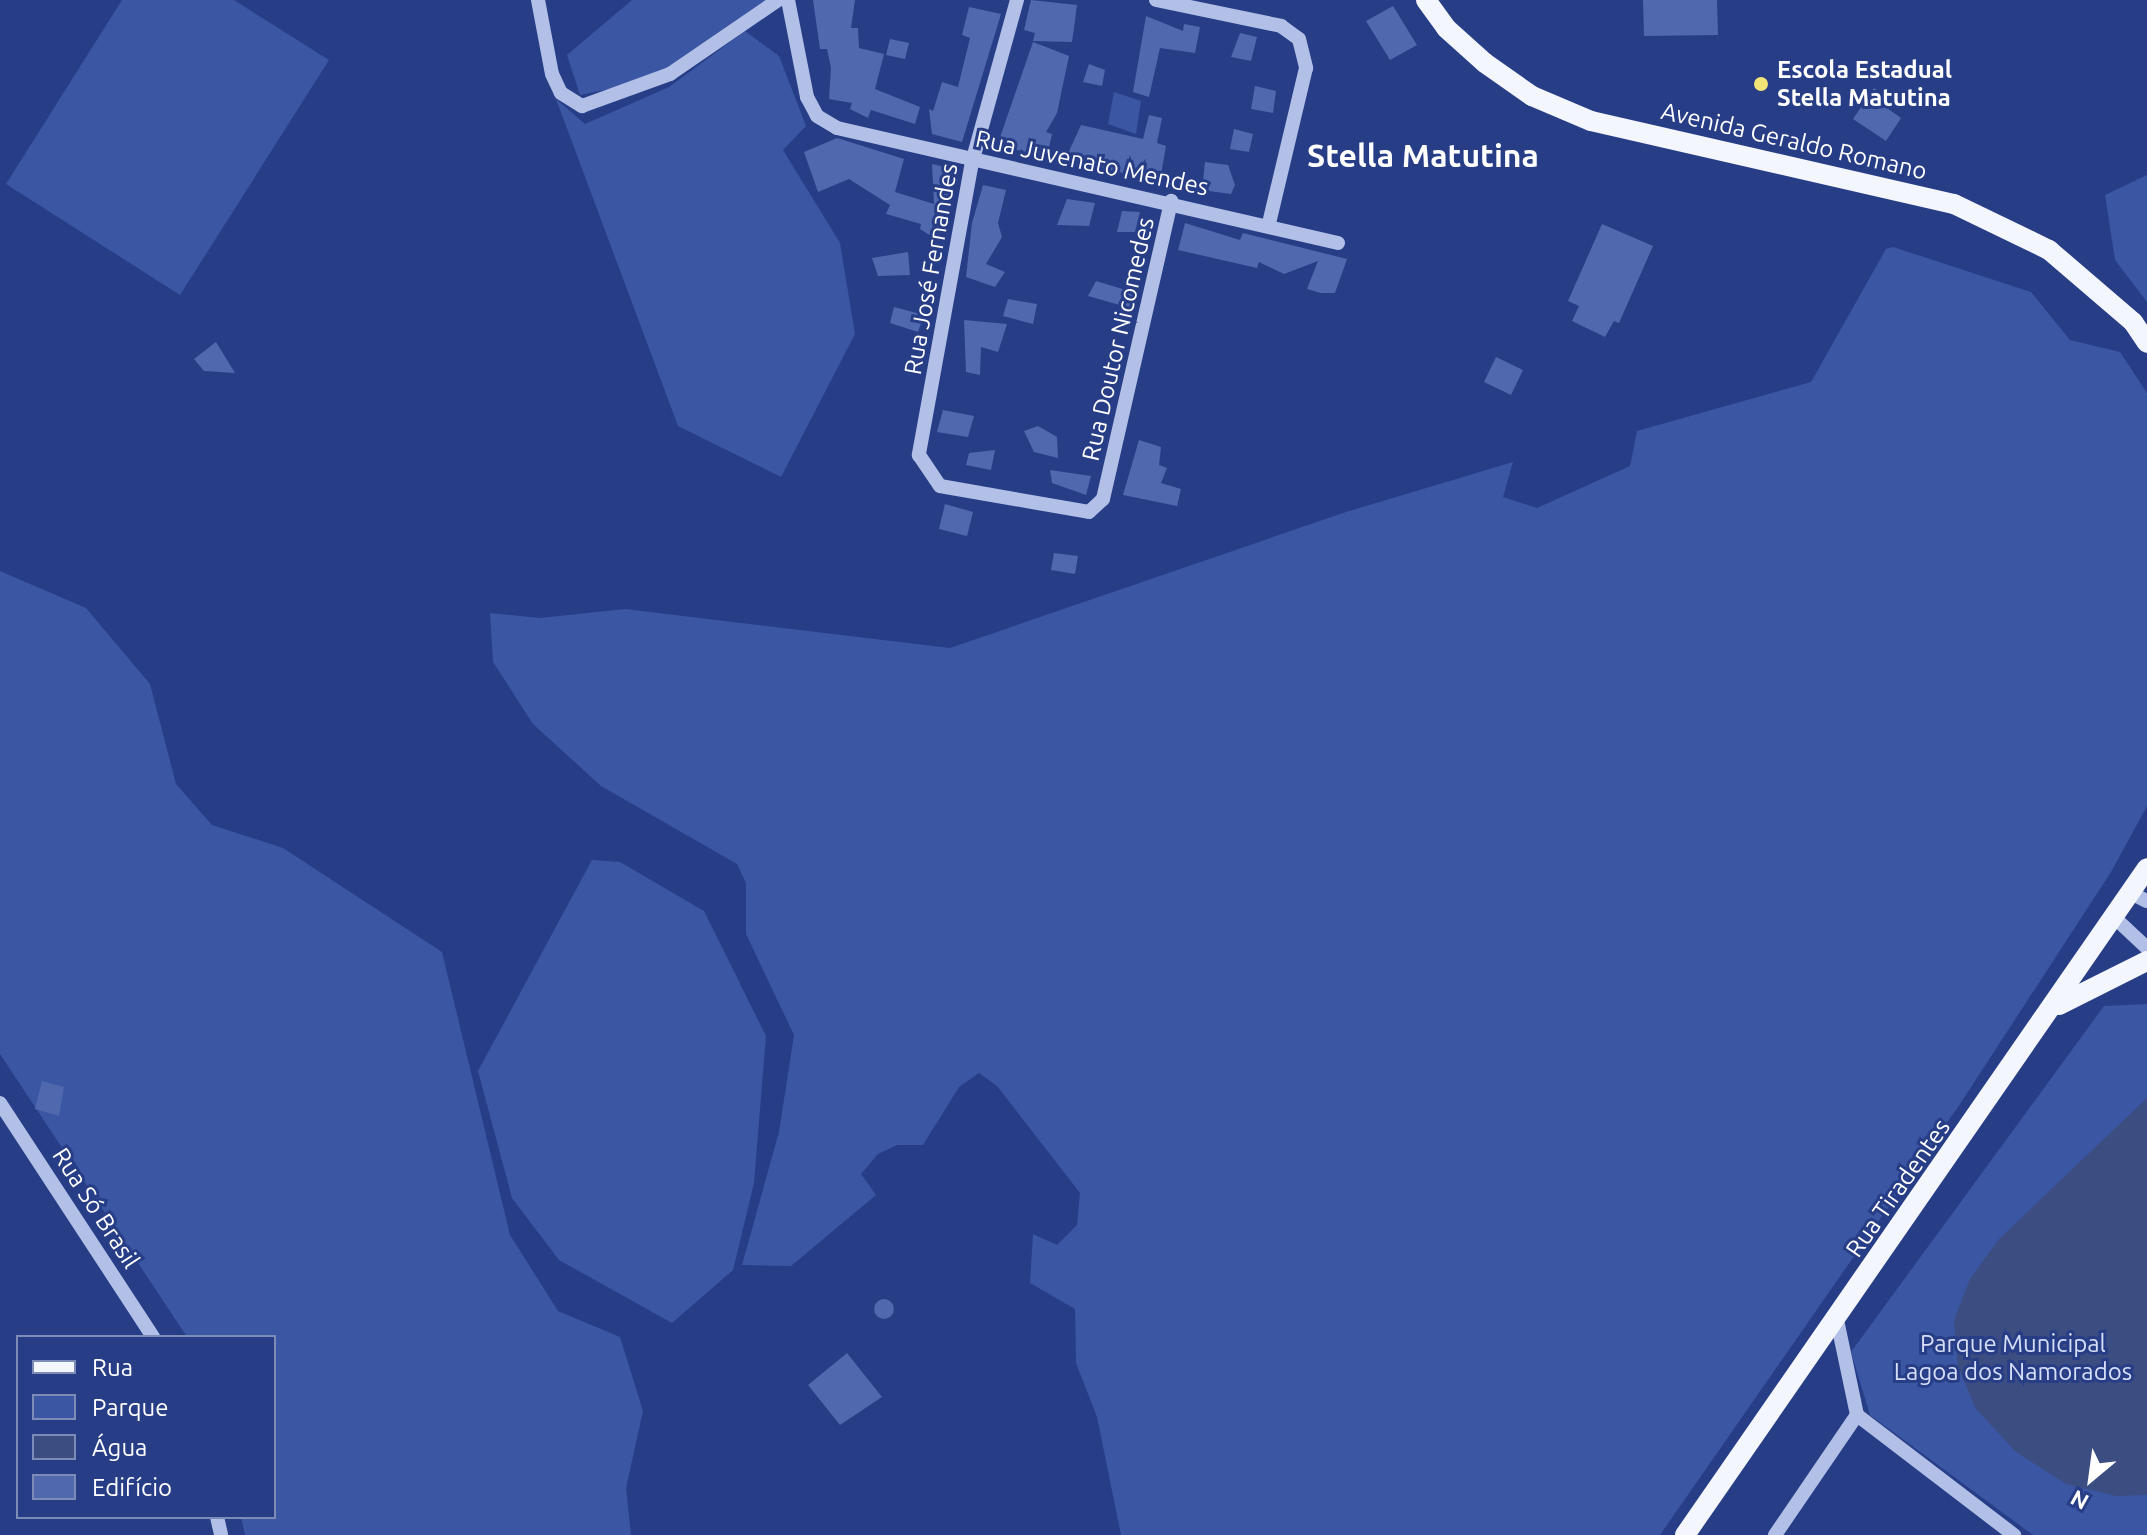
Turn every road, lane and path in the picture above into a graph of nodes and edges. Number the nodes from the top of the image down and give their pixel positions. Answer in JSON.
{"nodes":[{"id":1,"x":538,"y":0,"type":"edge"},
{"id":2,"x":778,"y":0,"type":"edge"},
{"id":3,"x":788,"y":0,"type":"edge"},
{"id":4,"x":1017,"y":0,"type":"edge"},
{"id":5,"x":1156,"y":0,"type":"edge"},
{"id":6,"x":1426,"y":0,"type":"edge"},
{"id":7,"x":972,"y":162,"type":"junction"},
{"id":8,"x":1171,"y":201,"type":"junction"},
{"id":9,"x":1269,"y":223,"type":"junction"},
{"id":10,"x":1338,"y":243,"type":"dead end"},
{"id":11,"x":2147,"y":343,"type":"edge"},
{"id":12,"x":1108,"y":486,"type":"joint"},
{"id":13,"x":2147,"y":868,"type":"edge"},
{"id":14,"x":2139,"y":897,"type":"edge"},
{"id":15,"x":2116,"y":919,"type":"junction"},
{"id":16,"x":2147,"y":948,"type":"edge"},
{"id":17,"x":2147,"y":961,"type":"edge"},
{"id":18,"x":2056,"y":1007,"type":"junction"},
{"id":19,"x":0,"y":1103,"type":"edge"},
{"id":20,"x":1837,"y":1320,"type":"junction"},
{"id":21,"x":152,"y":1335,"type":"edge"},
{"id":22,"x":1857,"y":1415,"type":"junction"},
{"id":23,"x":1685,"y":1535,"type":"edge"},
{"id":24,"x":1775,"y":1535,"type":"edge"},
{"id":25,"x":2014,"y":1535,"type":"edge"}],
"edges":[{"from":1,"to":2,"type":"street"},
{"from":3,"to":7,"type":"street","name":"Rua Juvenato Mendes"},
{"from":4,"to":7,"type":"street","name":"Rua José Fernandes"},
{"from":5,"to":9,"type":"street"},
{"from":6,"to":11,"type":"main road","name":"Avenida Geraldo Romano"},
{"from":7,"to":8,"type":"street","name":"Rua Juvenato Mendes"},
{"from":7,"to":12,"type":"street","name":"Rua José Fernandes"},
{"from":8,"to":9,"type":"street","name":"Rua Juvenato Mendes"},
{"from":8,"to":12,"type":"street","name":"Rua Doutor Nicomedes"},
{"from":9,"to":10,"type":"street","name":"Rua Juvenato Mendes"},
{"from":13,"to":14,"type":"main road","name":"Rua Tiradentes"},
{"from":14,"to":15,"type":"main road","name":"Rua Tiradentes"},
{"from":15,"to":16,"type":"street"},
{"from":15,"to":18,"type":"main road","name":"Rua Tiradentes"},
{"from":17,"to":18,"type":"main road"},
{"from":18,"to":20,"type":"main road","name":"Rua Tiradentes"},
{"from":19,"to":21,"type":"street","name":"Rua Só Brasil"},
{"from":20,"to":22,"type":"street"},
{"from":20,"to":23,"type":"main road","name":"Rua Tiradentes"},
{"from":22,"to":24,"type":"street"},
{"from":22,"to":25,"type":"street"}]}
